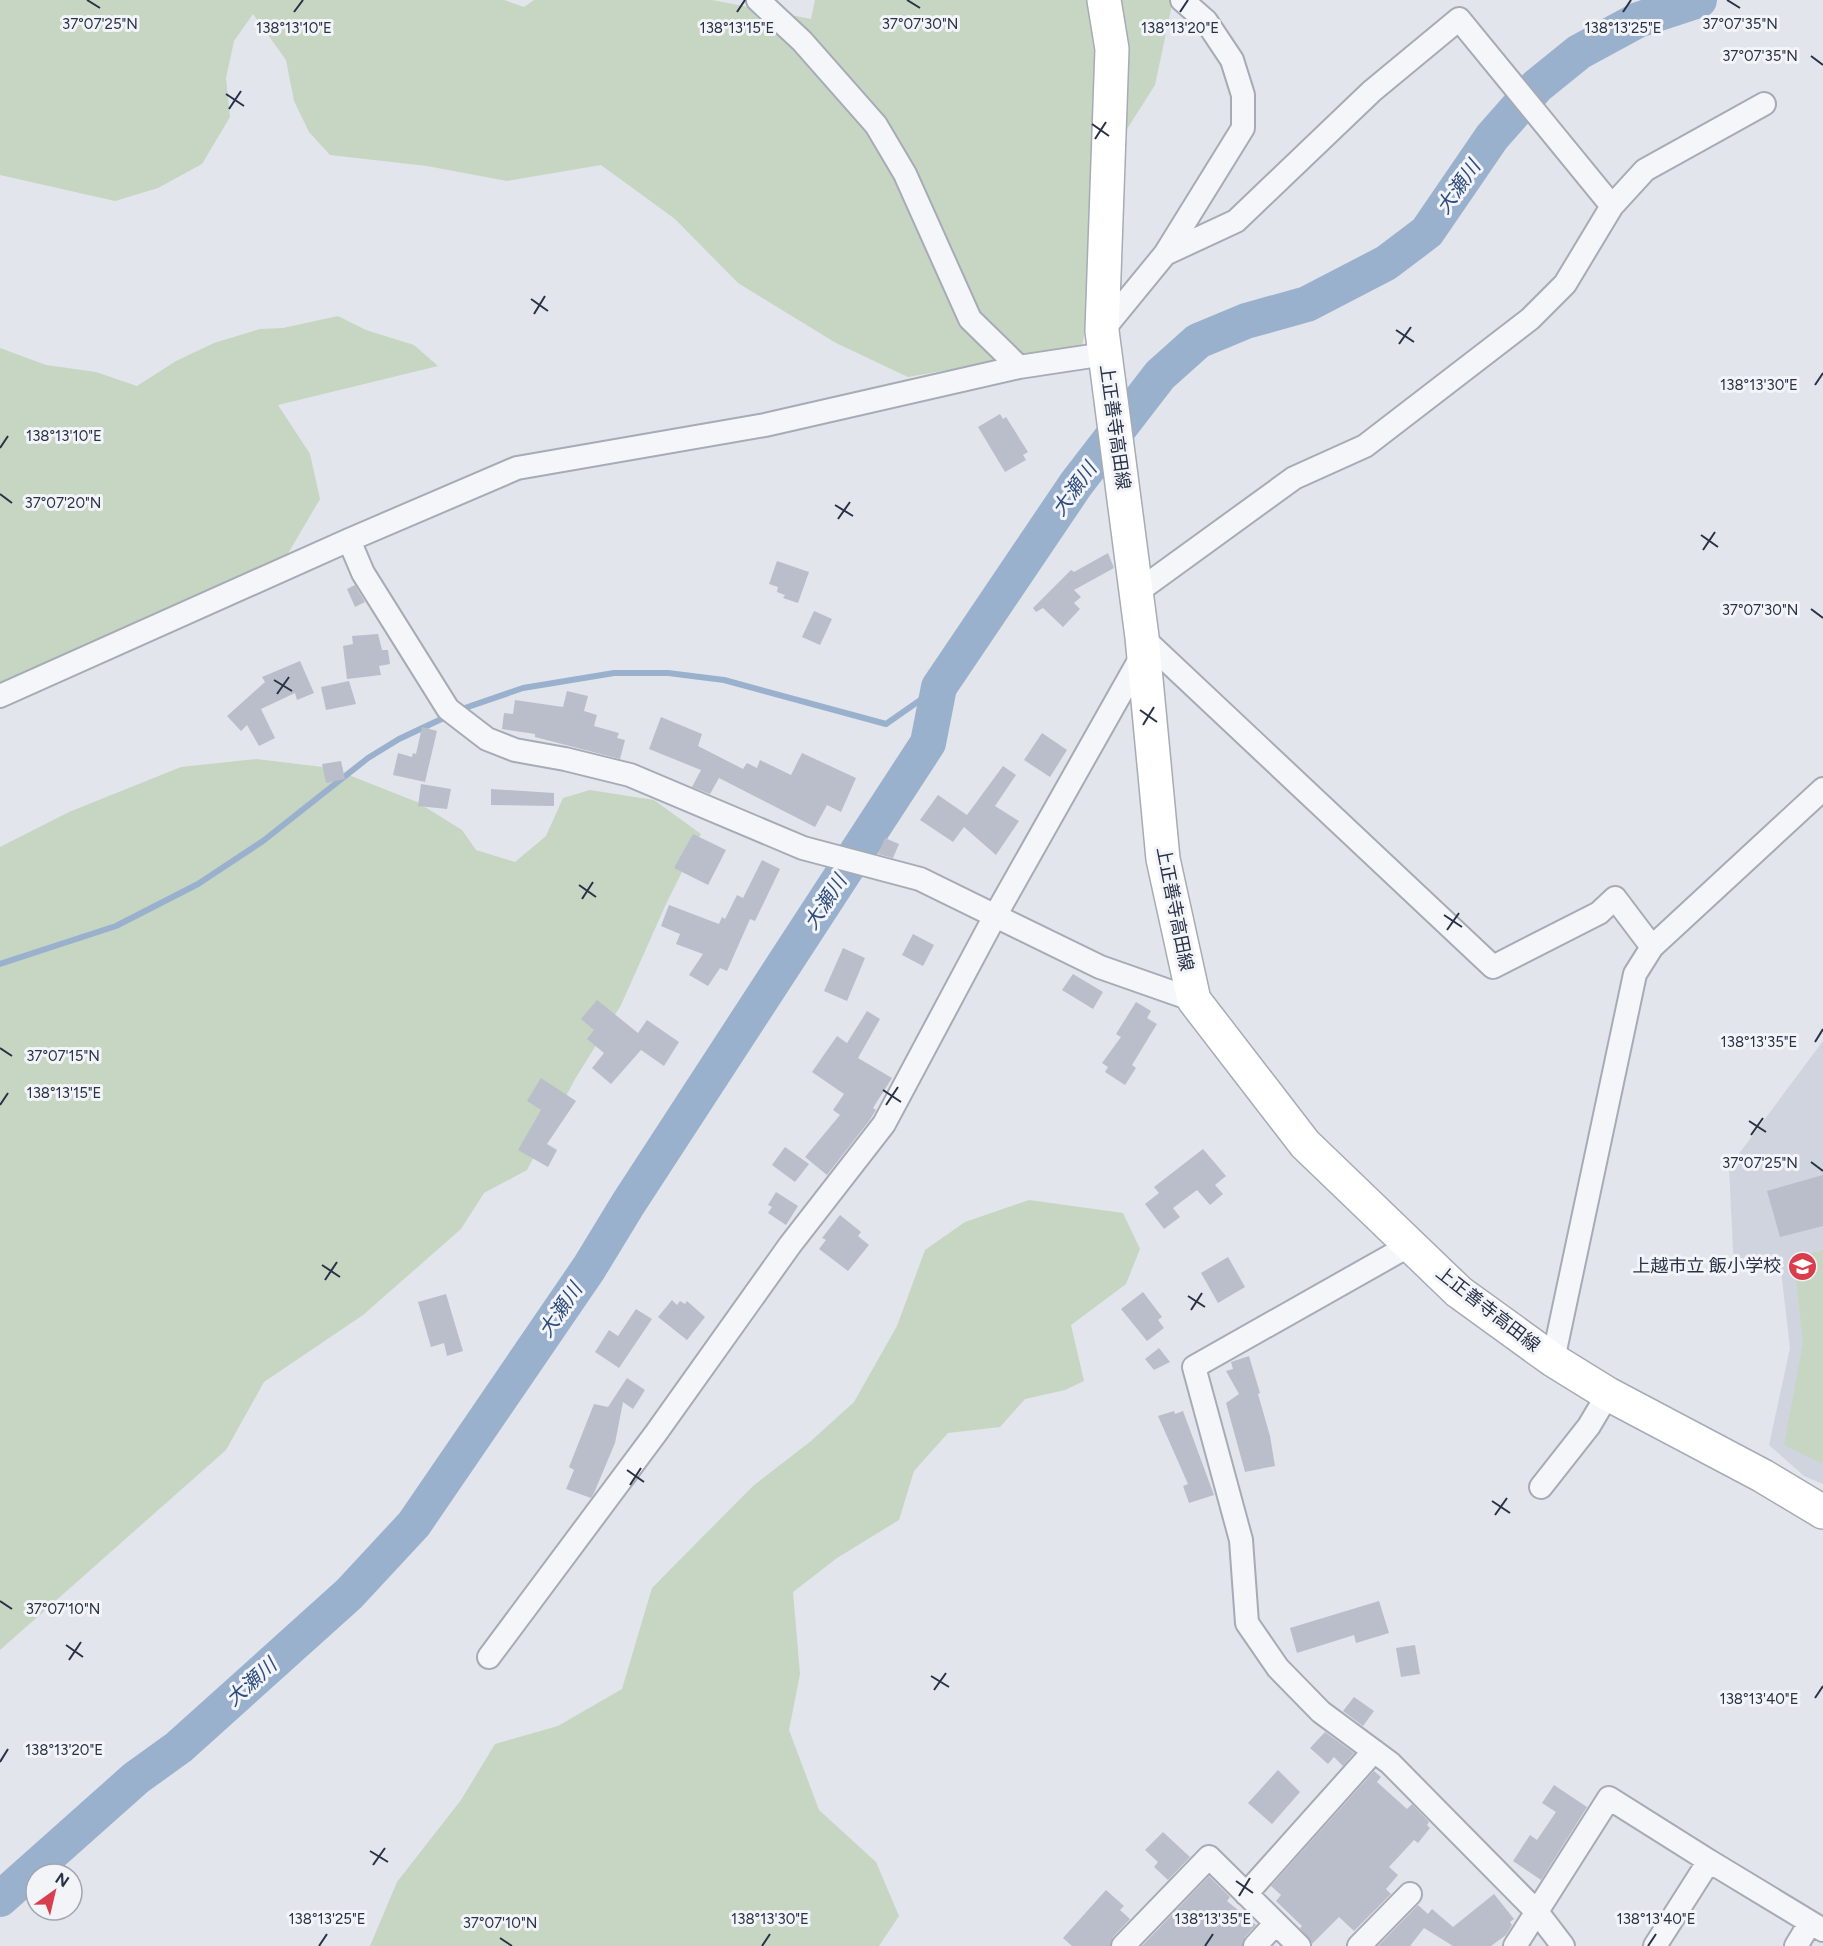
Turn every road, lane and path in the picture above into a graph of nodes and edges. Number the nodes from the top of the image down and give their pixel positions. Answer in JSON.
{"nodes":[{"id":1,"x":758,"y":0,"type":"edge"},
{"id":2,"x":1104,"y":0,"type":"edge"},
{"id":3,"x":1182,"y":0,"type":"edge"},
{"id":4,"x":1764,"y":104,"type":"dead end"},
{"id":5,"x":1612,"y":206,"type":"junction"},
{"id":6,"x":1165,"y":254,"type":"junction"},
{"id":7,"x":1104,"y":343,"type":"junction"},
{"id":8,"x":1019,"y":367,"type":"junction"},
{"id":9,"x":349,"y":540,"type":"junction"},
{"id":10,"x":1137,"y":592,"type":"junction"},
{"id":11,"x":1143,"y":645,"type":"junction"},
{"id":12,"x":0,"y":696,"type":"edge"},
{"id":13,"x":1823,"y":789,"type":"edge"},
{"id":14,"x":995,"y":916,"type":"junction"},
{"id":15,"x":1652,"y":947,"type":"junction"},
{"id":16,"x":1194,"y":1000,"type":"junction"},
{"id":17,"x":1410,"y":1245,"type":"junction"},
{"id":18,"x":1553,"y":1360,"type":"junction"},
{"id":19,"x":1608,"y":1394,"type":"junction"},
{"id":20,"x":1541,"y":1487,"type":"dead end"},
{"id":21,"x":1823,"y":1512,"type":"edge"},
{"id":22,"x":489,"y":1657,"type":"dead end"},
{"id":23,"x":1374,"y":1751,"type":"junction"},
{"id":24,"x":1709,"y":1860,"type":"junction"},
{"id":25,"x":1246,"y":1894,"type":"junction"},
{"id":26,"x":1410,"y":1894,"type":"dead end"},
{"id":27,"x":1537,"y":1912,"type":"junction"},
{"id":28,"x":1276,"y":1923,"type":"junction"},
{"id":29,"x":1817,"y":1927,"type":"edge"},
{"id":30,"x":1123,"y":1946,"type":"edge"},
{"id":31,"x":1255,"y":1946,"type":"edge"},
{"id":32,"x":1299,"y":1946,"type":"edge"},
{"id":33,"x":1359,"y":1946,"type":"edge"},
{"id":34,"x":1515,"y":1946,"type":"edge"},
{"id":35,"x":1563,"y":1946,"type":"edge"},
{"id":36,"x":1655,"y":1946,"type":"edge"},
{"id":37,"x":1796,"y":1946,"type":"edge"}],
"edges":[{"from":1,"to":8,"type":"street"},
{"from":2,"to":7,"type":"main road","name":"上正善寺高田線"},
{"from":3,"to":6,"type":"street"},
{"from":4,"to":5,"type":"street"},
{"from":5,"to":6,"type":"street"},
{"from":5,"to":10,"type":"street"},
{"from":6,"to":7,"type":"street"},
{"from":7,"to":8,"type":"street"},
{"from":7,"to":10,"type":"main road","name":"上正善寺高田線"},
{"from":8,"to":9,"type":"street"},
{"from":9,"to":12,"type":"street"},
{"from":9,"to":14,"type":"street"},
{"from":10,"to":11,"type":"main road","name":"上正善寺高田線"},
{"from":11,"to":14,"type":"street"},
{"from":11,"to":15,"type":"street"},
{"from":11,"to":16,"type":"main road","name":"上正善寺高田線"},
{"from":13,"to":15,"type":"street"},
{"from":14,"to":16,"type":"street"},
{"from":14,"to":22,"type":"street"},
{"from":15,"to":18,"type":"street"},
{"from":16,"to":17,"type":"main road","name":"上正善寺高田線"},
{"from":17,"to":18,"type":"main road","name":"上正善寺高田線"},
{"from":17,"to":23,"type":"street"},
{"from":18,"to":19,"type":"main road","name":"上正善寺高田線"},
{"from":19,"to":20,"type":"street"},
{"from":19,"to":21,"type":"main road","name":"上正善寺高田線"},
{"from":23,"to":25,"type":"street"},
{"from":23,"to":27,"type":"street"},
{"from":24,"to":27,"type":"street"},
{"from":24,"to":29,"type":"street"},
{"from":24,"to":36,"type":"street"},
{"from":25,"to":28,"type":"street"},
{"from":25,"to":30,"type":"street"},
{"from":26,"to":33,"type":"street"},
{"from":27,"to":34,"type":"street"},
{"from":27,"to":35,"type":"street"},
{"from":28,"to":31,"type":"street"},
{"from":28,"to":32,"type":"street"},
{"from":29,"to":37,"type":"street"}]}
